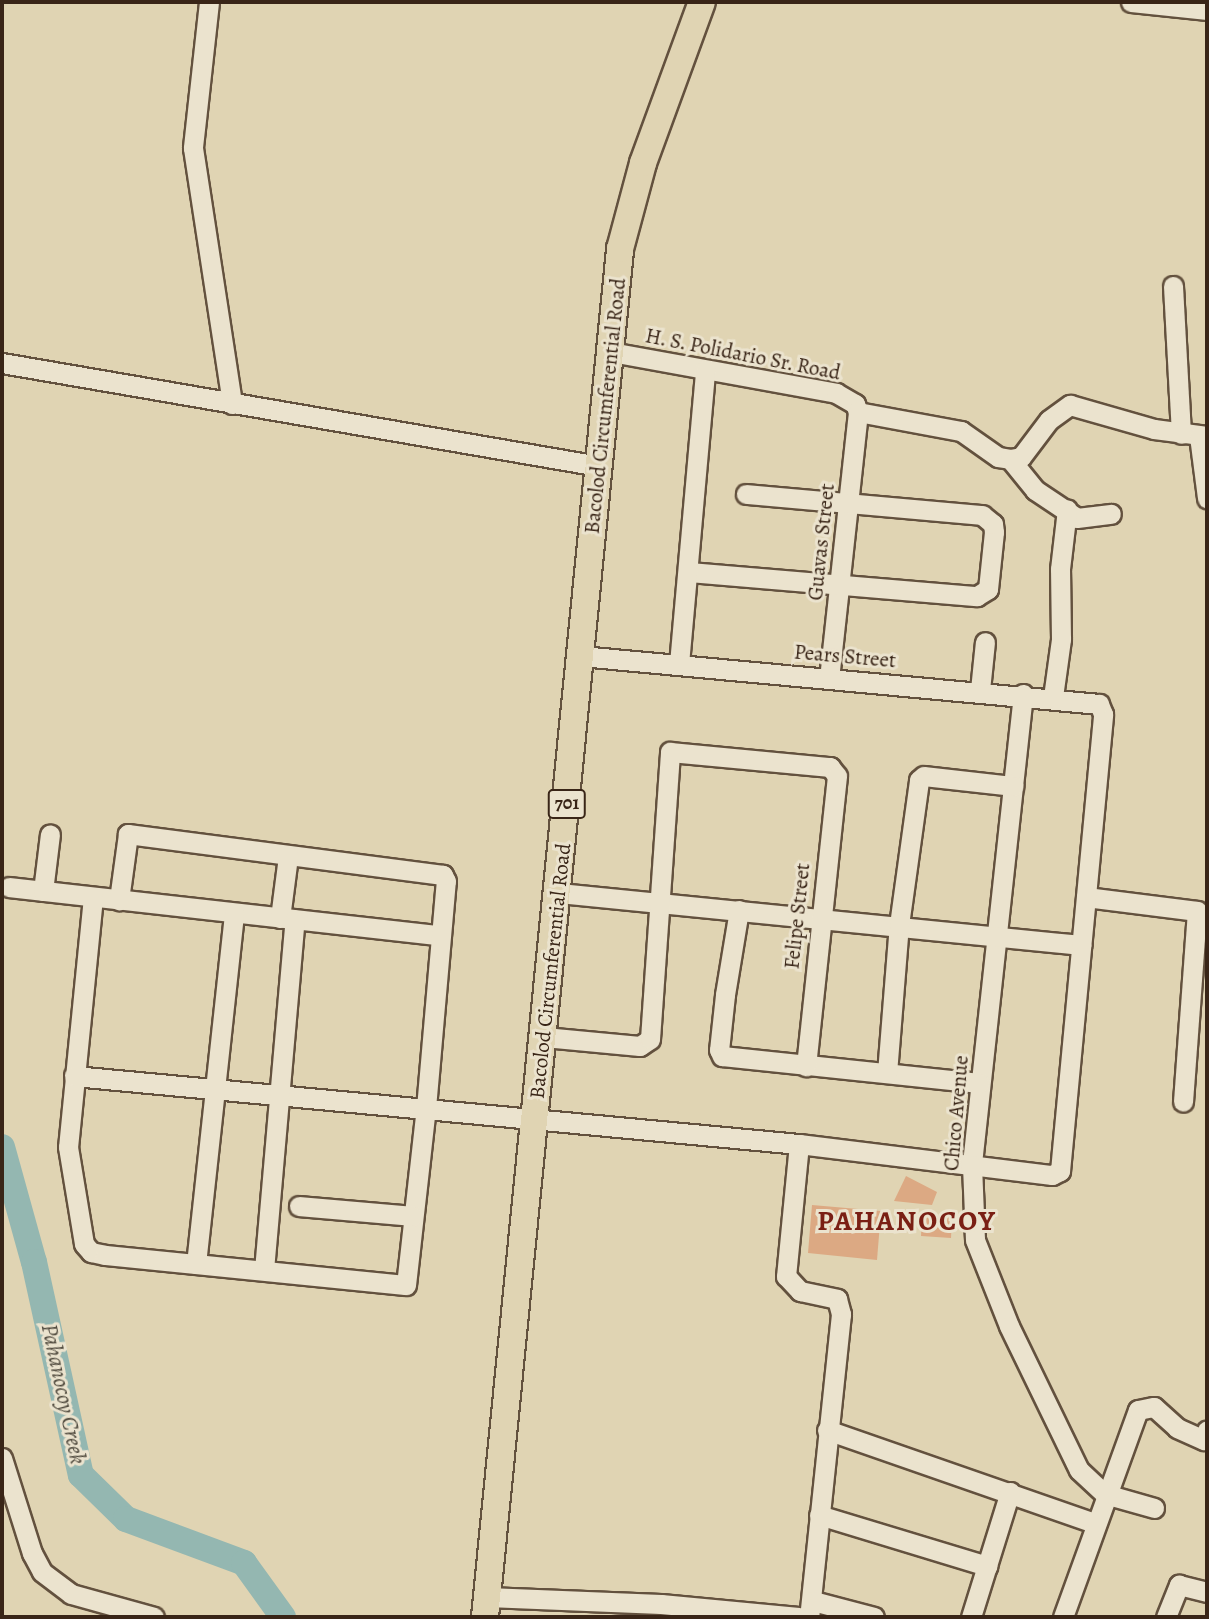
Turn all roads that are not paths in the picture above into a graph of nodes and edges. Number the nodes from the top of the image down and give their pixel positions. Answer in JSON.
{"nodes":[{"id":1,"x":209,"y":2,"type":"edge"},
{"id":2,"x":702,"y":2,"type":"edge"},
{"id":3,"x":1131,"y":2,"type":"edge"},
{"id":4,"x":1207,"y":10,"type":"edge"},
{"id":5,"x":1172,"y":286,"type":"dead end"},
{"id":6,"x":611,"y":352,"type":"junction"},
{"id":7,"x":2,"y":363,"type":"edge"},
{"id":8,"x":705,"y":370,"type":"junction"},
{"id":9,"x":232,"y":404,"type":"junction"},
{"id":10,"x":858,"y":412,"type":"junction"},
{"id":11,"x":1196,"y":435,"type":"edge"},
{"id":12,"x":1010,"y":459,"type":"junction"},
{"id":13,"x":599,"y":466,"type":"junction"},
{"id":14,"x":746,"y":494,"type":"dead end"},
{"id":15,"x":1207,"y":498,"type":"edge"},
{"id":16,"x":848,"y":503,"type":"junction"},
{"id":17,"x":1067,"y":509,"type":"junction"},
{"id":18,"x":1111,"y":514,"type":"dead end"},
{"id":19,"x":689,"y":572,"type":"junction"},
{"id":20,"x":840,"y":583,"type":"junction"},
{"id":21,"x":985,"y":642,"type":"dead end"},
{"id":22,"x":581,"y":656,"type":"junction"},
{"id":23,"x":679,"y":664,"type":"junction"},
{"id":24,"x":829,"y":677,"type":"junction"},
{"id":25,"x":980,"y":690,"type":"junction"},
{"id":26,"x":1023,"y":694,"type":"junction"},
{"id":27,"x":1053,"y":697,"type":"junction"},
{"id":28,"x":1013,"y":786,"type":"junction"},
{"id":29,"x":50,"y":834,"type":"dead end"},
{"id":30,"x":288,"y":856,"type":"junction"},
{"id":31,"x":9,"y":887,"type":"dead end"},
{"id":32,"x":43,"y":891,"type":"junction"},
{"id":33,"x":559,"y":893,"type":"junction"},
{"id":34,"x":93,"y":897,"type":"junction"},
{"id":35,"x":1086,"y":897,"type":"junction"},
{"id":36,"x":119,"y":900,"type":"junction"},
{"id":37,"x":661,"y":902,"type":"junction"},
{"id":38,"x":739,"y":910,"type":"junction"},
{"id":39,"x":1202,"y":911,"type":"edge"},
{"id":40,"x":233,"y":913,"type":"junction"},
{"id":41,"x":288,"y":918,"type":"junction"},
{"id":42,"x":819,"y":918,"type":"junction"},
{"id":43,"x":899,"y":925,"type":"junction"},
{"id":44,"x":440,"y":935,"type":"junction"},
{"id":45,"x":997,"y":935,"type":"junction"},
{"id":46,"x":1081,"y":945,"type":"junction"},
{"id":47,"x":544,"y":1037,"type":"junction"},
{"id":48,"x":806,"y":1066,"type":"junction"},
{"id":49,"x":887,"y":1073,"type":"junction"},
{"id":50,"x":74,"y":1076,"type":"junction"},
{"id":51,"x":980,"y":1083,"type":"junction"},
{"id":52,"x":216,"y":1087,"type":"junction"},
{"id":53,"x":283,"y":1095,"type":"junction"},
{"id":54,"x":1183,"y":1101,"type":"dead end"},
{"id":55,"x":426,"y":1108,"type":"junction"},
{"id":56,"x":535,"y":1120,"type":"junction"},
{"id":57,"x":799,"y":1144,"type":"junction"},
{"id":58,"x":972,"y":1165,"type":"junction"},
{"id":59,"x":299,"y":1206,"type":"dead end"},
{"id":60,"x":413,"y":1216,"type":"junction"},
{"id":61,"x":196,"y":1264,"type":"junction"},
{"id":62,"x":264,"y":1270,"type":"junction"},
{"id":63,"x":827,"y":1430,"type":"junction"},
{"id":64,"x":1206,"y":1438,"type":"edge"},
{"id":65,"x":2,"y":1458,"type":"edge"},
{"id":66,"x":1010,"y":1492,"type":"junction"},
{"id":67,"x":1105,"y":1494,"type":"junction"},
{"id":68,"x":1154,"y":1508,"type":"dead end"},
{"id":69,"x":819,"y":1515,"type":"junction"},
{"id":70,"x":1094,"y":1523,"type":"junction"},
{"id":71,"x":987,"y":1566,"type":"junction"},
{"id":72,"x":1207,"y":1592,"type":"edge"},
{"id":73,"x":486,"y":1607,"type":"edge"},
{"id":74,"x":811,"y":1609,"type":"edge"},
{"id":75,"x":659,"y":1611,"type":"edge"},
{"id":76,"x":154,"y":1617,"type":"edge"},
{"id":77,"x":798,"y":1617,"type":"edge"},
{"id":78,"x":874,"y":1617,"type":"edge"},
{"id":79,"x":971,"y":1617,"type":"edge"},
{"id":80,"x":1063,"y":1617,"type":"edge"},
{"id":81,"x":1166,"y":1617,"type":"edge"}],
"edges":[{"from":1,"to":9,"type":"street"},
{"from":2,"to":6,"type":"main road","name":"Bacolod Circumferential Road","number":"701"},
{"from":3,"to":4,"type":"street"},
{"from":5,"to":11,"type":"street"},
{"from":6,"to":8,"type":"street","name":"H. S. Polidario Sr. Road"},
{"from":6,"to":13,"type":"main road","name":"Bacolod Circumferential Road","number":"701"},
{"from":7,"to":9,"type":"street"},
{"from":8,"to":10,"type":"street","name":"H. S. Polidario Sr. Road"},
{"from":8,"to":19,"type":"street"},
{"from":9,"to":13,"type":"street"},
{"from":10,"to":12,"type":"street"},
{"from":10,"to":16,"type":"street","name":"Guavas Street"},
{"from":11,"to":12,"type":"street"},
{"from":11,"to":15,"type":"street"},
{"from":12,"to":17,"type":"street"},
{"from":13,"to":22,"type":"main road","name":"Bacolod Circumferential Road","number":"701"},
{"from":14,"to":16,"type":"street"},
{"from":16,"to":20,"type":"street","name":"Guavas Street"},
{"from":16,"to":20,"type":"street"},
{"from":17,"to":18,"type":"street"},
{"from":17,"to":27,"type":"street"},
{"from":19,"to":20,"type":"street"},
{"from":19,"to":23,"type":"street"},
{"from":20,"to":24,"type":"street","name":"Guavas Street"},
{"from":21,"to":25,"type":"street"},
{"from":22,"to":23,"type":"street","name":"Pears Street"},
{"from":22,"to":33,"type":"main road","name":"Bacolod Circumferential Road","number":"701"},
{"from":23,"to":24,"type":"street","name":"Pears Street"},
{"from":24,"to":25,"type":"street","name":"Pears Street"},
{"from":25,"to":26,"type":"street","name":"Pears Street"},
{"from":26,"to":27,"type":"street","name":"Pears Street"},
{"from":26,"to":28,"type":"street","name":"Chico Avenue"},
{"from":27,"to":35,"type":"street","name":"Pears Street"},
{"from":28,"to":43,"type":"street"},
{"from":28,"to":45,"type":"street","name":"Chico Avenue"},
{"from":29,"to":32,"type":"street"},
{"from":30,"to":36,"type":"street"},
{"from":30,"to":41,"type":"street"},
{"from":30,"to":44,"type":"street"},
{"from":31,"to":32,"type":"street"},
{"from":32,"to":34,"type":"street"},
{"from":33,"to":37,"type":"street"},
{"from":33,"to":47,"type":"main road","name":"Bacolod Circumferential Road","number":"701"},
{"from":34,"to":36,"type":"street"},
{"from":34,"to":50,"type":"street"},
{"from":35,"to":39,"type":"street"},
{"from":35,"to":46,"type":"street"},
{"from":36,"to":40,"type":"street"},
{"from":37,"to":38,"type":"street"},
{"from":37,"to":42,"type":"street","name":"Felipe Street"},
{"from":37,"to":47,"type":"street"},
{"from":38,"to":42,"type":"street"},
{"from":38,"to":48,"type":"street"},
{"from":39,"to":54,"type":"street"},
{"from":40,"to":41,"type":"street"},
{"from":40,"to":52,"type":"street"},
{"from":41,"to":44,"type":"street"},
{"from":41,"to":53,"type":"street"},
{"from":42,"to":43,"type":"street"},
{"from":42,"to":48,"type":"street","name":"Felipe Street"},
{"from":43,"to":45,"type":"street"},
{"from":43,"to":49,"type":"street"},
{"from":44,"to":55,"type":"street"},
{"from":45,"to":46,"type":"street"},
{"from":45,"to":51,"type":"street","name":"Chico Avenue"},
{"from":46,"to":58,"type":"street"},
{"from":47,"to":56,"type":"main road","name":"Bacolod Circumferential Road","number":"701"},
{"from":48,"to":49,"type":"street"},
{"from":49,"to":51,"type":"street"},
{"from":50,"to":52,"type":"street"},
{"from":50,"to":61,"type":"street"},
{"from":51,"to":58,"type":"street","name":"Chico Avenue"},
{"from":52,"to":53,"type":"street"},
{"from":52,"to":61,"type":"street"},
{"from":53,"to":55,"type":"street"},
{"from":53,"to":62,"type":"street"},
{"from":55,"to":56,"type":"street"},
{"from":55,"to":60,"type":"street"},
{"from":56,"to":57,"type":"street"},
{"from":56,"to":73,"type":"main road","name":"Bacolod Circumferential Road","number":"701"},
{"from":57,"to":58,"type":"street"},
{"from":57,"to":63,"type":"street"},
{"from":58,"to":67,"type":"street","name":"Chico Avenue"},
{"from":59,"to":60,"type":"street"},
{"from":60,"to":62,"type":"street"},
{"from":61,"to":62,"type":"street"},
{"from":63,"to":66,"type":"street"},
{"from":63,"to":69,"type":"street"},
{"from":64,"to":67,"type":"street"},
{"from":65,"to":76,"type":"street"},
{"from":66,"to":70,"type":"street"},
{"from":66,"to":71,"type":"street"},
{"from":67,"to":68,"type":"street","name":"Chico Avenue"},
{"from":67,"to":70,"type":"street"},
{"from":69,"to":71,"type":"street"},
{"from":69,"to":74,"type":"street"},
{"from":70,"to":80,"type":"street"},
{"from":71,"to":79,"type":"street"},
{"from":72,"to":81,"type":"street"},
{"from":73,"to":75,"type":"street"},
{"from":74,"to":78,"type":"street"},
{"from":75,"to":77,"type":"street"}]}
